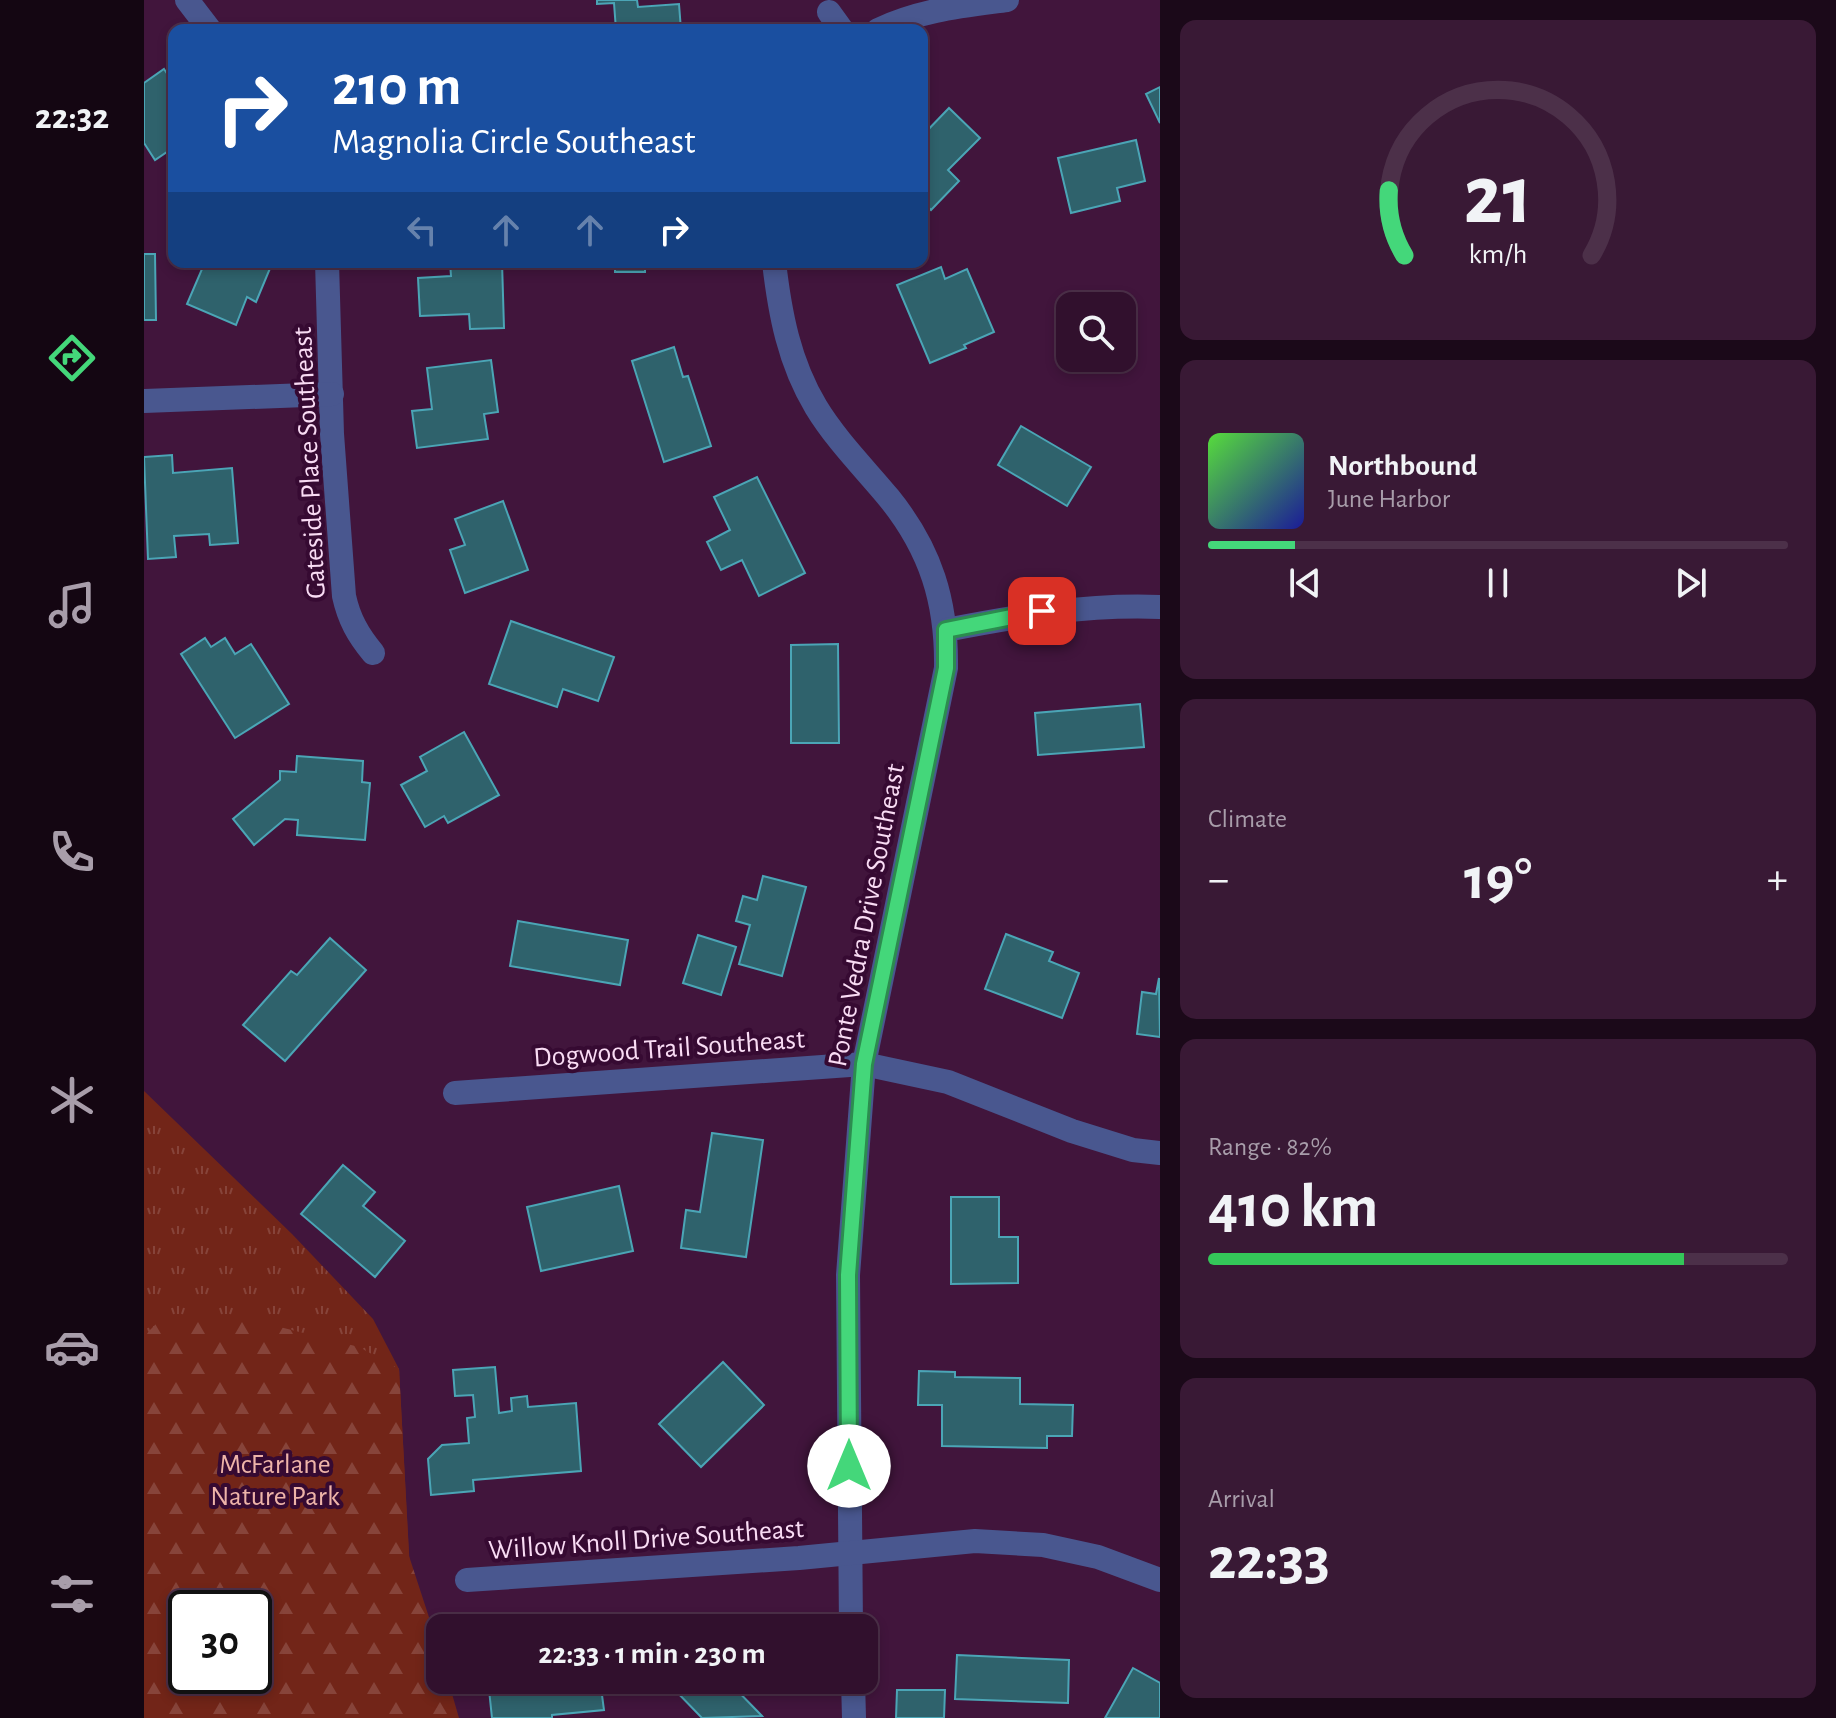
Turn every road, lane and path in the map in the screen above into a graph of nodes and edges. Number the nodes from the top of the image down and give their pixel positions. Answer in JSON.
{"nodes":[{"id":1,"x":187,"y":0,"type":"edge"},
{"id":2,"x":1007,"y":0,"type":"edge"},
{"id":3,"x":205,"y":24,"type":"edge"},
{"id":4,"x":890,"y":24,"type":"edge"},
{"id":5,"x":327,"y":268,"type":"edge"},
{"id":6,"x":775,"y":268,"type":"edge"},
{"id":7,"x":332,"y":394,"type":"junction"},
{"id":8,"x":144,"y":401,"type":"edge"},
{"id":9,"x":1160,"y":607,"type":"edge"},
{"id":10,"x":946,"y":630,"type":"junction"},
{"id":11,"x":373,"y":653,"type":"dead end"},
{"id":12,"x":864,"y":1064,"type":"junction"},
{"id":13,"x":455,"y":1093,"type":"dead end"},
{"id":14,"x":1160,"y":1153,"type":"edge"},
{"id":15,"x":851,"y":1553,"type":"junction"},
{"id":16,"x":467,"y":1580,"type":"dead end"},
{"id":17,"x":1160,"y":1580,"type":"edge"},
{"id":18,"x":851,"y":1614,"type":"edge"},
{"id":19,"x":853,"y":1694,"type":"edge"},
{"id":20,"x":854,"y":1718,"type":"edge"}],
"edges":[{"from":1,"to":3,"type":"street"},
{"from":2,"to":4,"type":"street"},
{"from":5,"to":7,"type":"street","name":"Gateside Place Southeast"},
{"from":6,"to":10,"type":"street","name":"Ponte Vedra Drive Southeast"},
{"from":7,"to":8,"type":"street"},
{"from":7,"to":11,"type":"street","name":"Gateside Place Southeast"},
{"from":9,"to":10,"type":"street"},
{"from":10,"to":12,"type":"street","name":"Ponte Vedra Drive Southeast"},
{"from":12,"to":13,"type":"street","name":"Dogwood Trail Southeast"},
{"from":12,"to":14,"type":"street","name":"Dogwood Trail Southeast"},
{"from":12,"to":15,"type":"street","name":"Ponte Vedra Drive Southeast"},
{"from":15,"to":16,"type":"street","name":"Willow Knoll Drive Southeast"},
{"from":15,"to":17,"type":"street","name":"Willow Knoll Drive Southeast"},
{"from":15,"to":18,"type":"street","name":"Ponte Vedra Drive Southeast"},
{"from":19,"to":20,"type":"street"}]}
